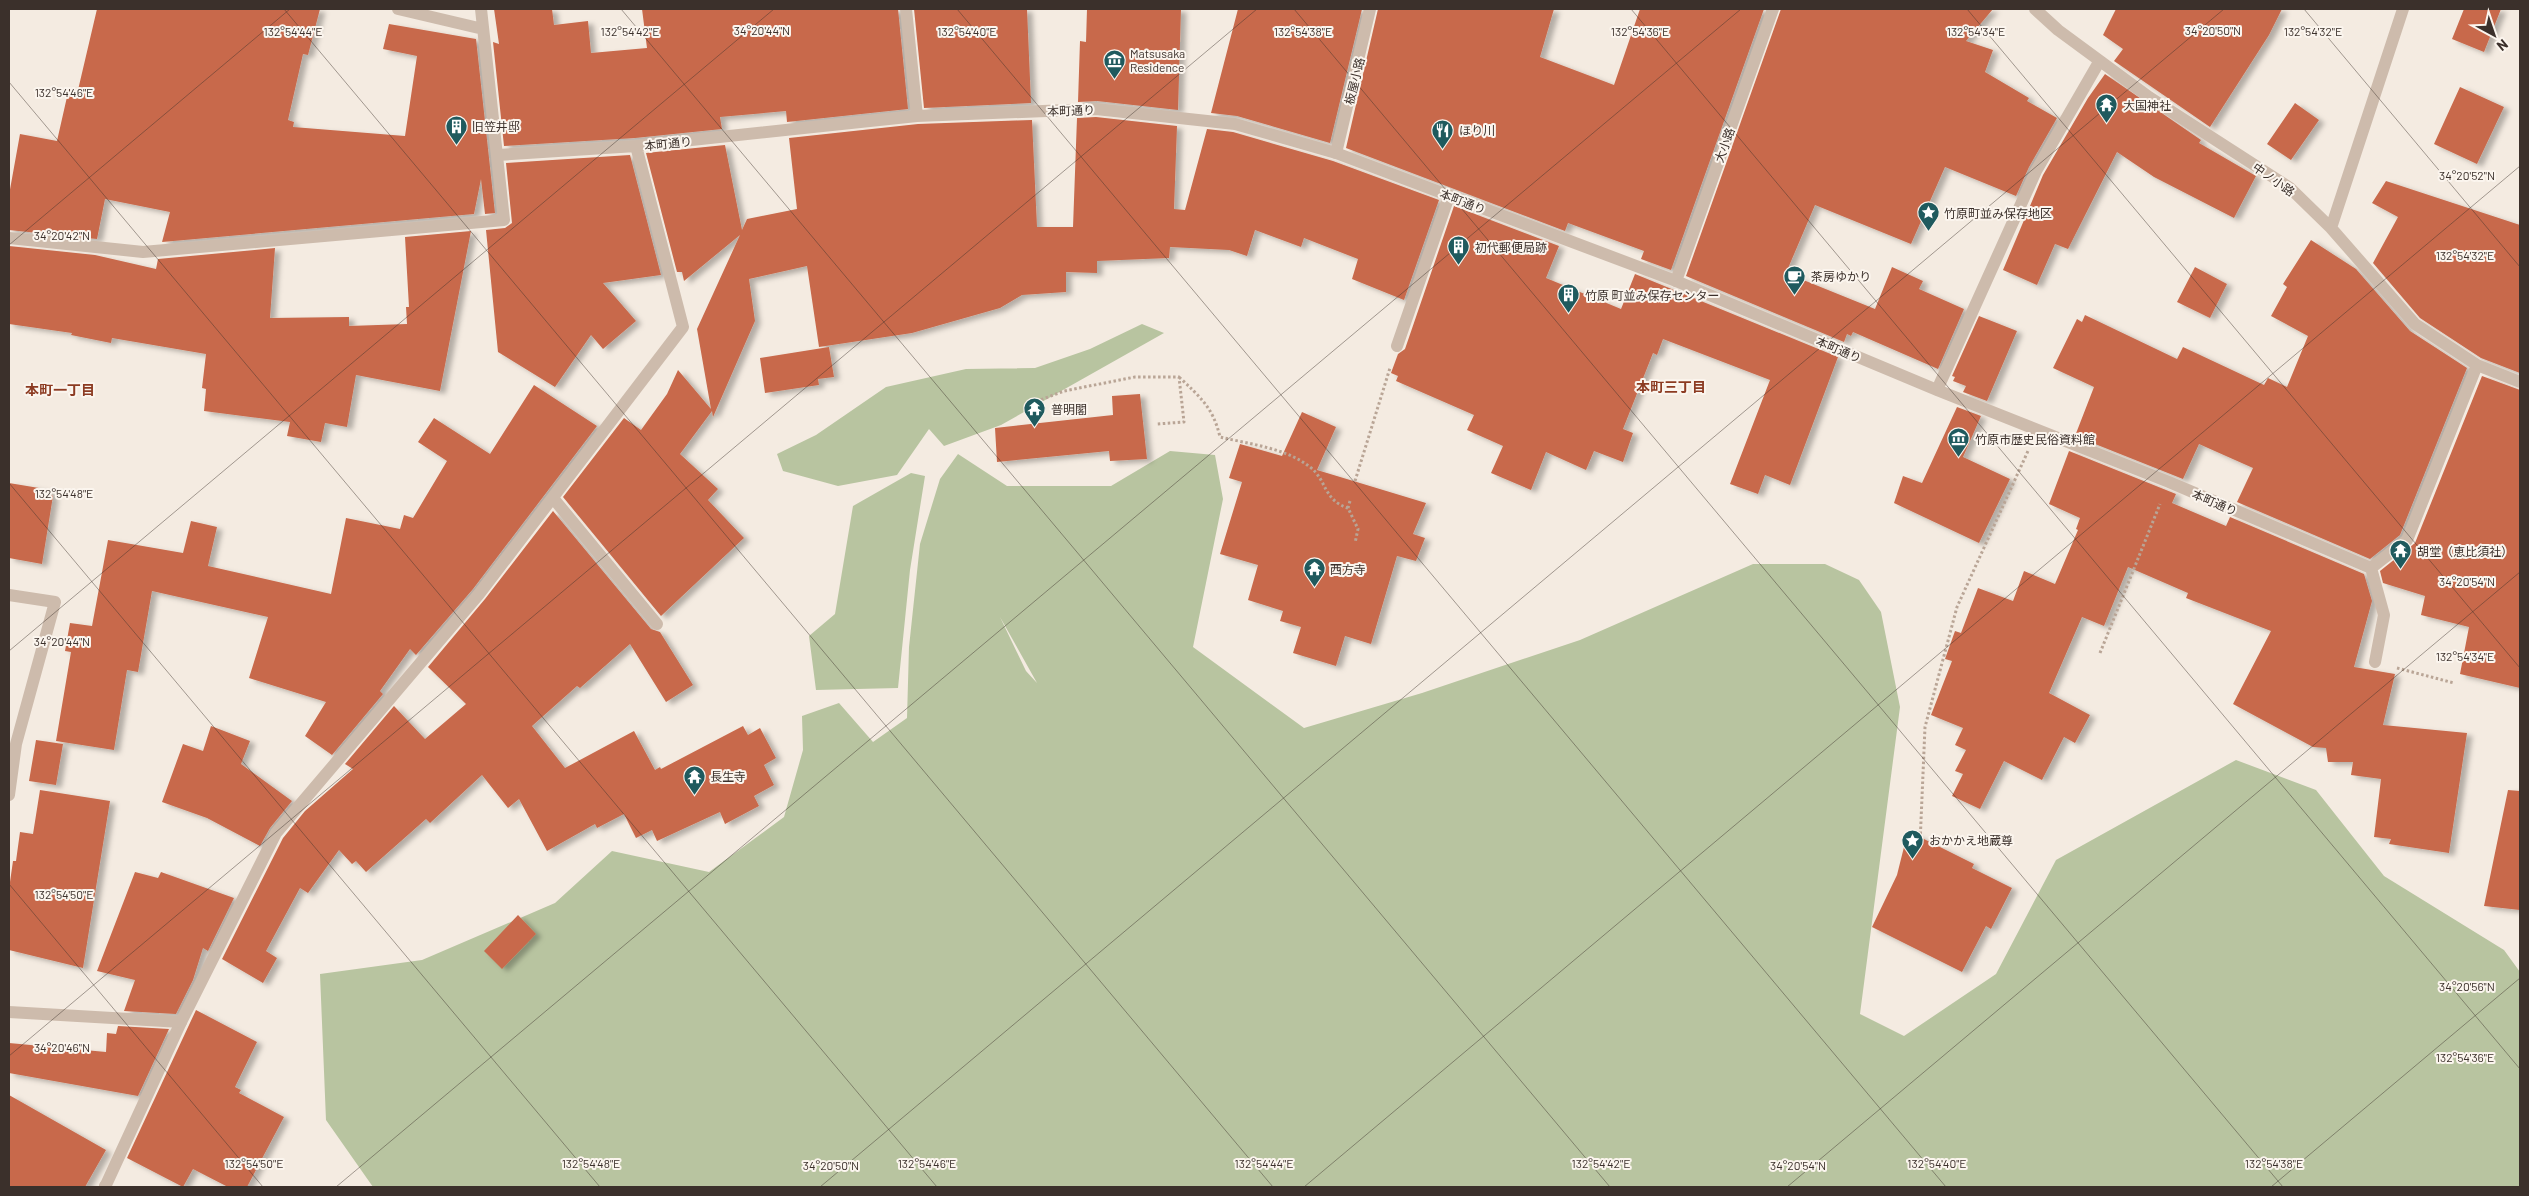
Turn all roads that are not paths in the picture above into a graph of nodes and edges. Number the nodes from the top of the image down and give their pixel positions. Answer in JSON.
{"nodes":[{"id":1,"x":398,"y":9,"type":"edge"},
{"id":2,"x":481,"y":9,"type":"edge"},
{"id":3,"x":906,"y":9,"type":"edge"},
{"id":4,"x":1370,"y":9,"type":"edge"},
{"id":5,"x":1773,"y":9,"type":"edge"},
{"id":6,"x":2035,"y":9,"type":"edge"},
{"id":7,"x":2403,"y":9,"type":"edge"},
{"id":8,"x":482,"y":29,"type":"junction"},
{"id":9,"x":2099,"y":62,"type":"junction"},
{"id":10,"x":917,"y":116,"type":"junction"},
{"id":11,"x":636,"y":146,"type":"junction"},
{"id":12,"x":1336,"y":153,"type":"junction"},
{"id":13,"x":498,"y":155,"type":"junction"},
{"id":14,"x":1449,"y":196,"type":"junction"},
{"id":15,"x":2331,"y":228,"type":"junction"},
{"id":16,"x":9,"y":238,"type":"edge"},
{"id":17,"x":1676,"y":281,"type":"junction"},
{"id":18,"x":1397,"y":346,"type":"road end"},
{"id":19,"x":2478,"y":364,"type":"junction"},
{"id":20,"x":2520,"y":382,"type":"edge"},
{"id":21,"x":1937,"y":390,"type":"junction"},
{"id":22,"x":553,"y":498,"type":"junction"},
{"id":23,"x":2371,"y":568,"type":"junction"},
{"id":24,"x":9,"y":595,"type":"edge"},
{"id":25,"x":657,"y":624,"type":"dead end"},
{"id":26,"x":2375,"y":662,"type":"road end"},
{"id":27,"x":9,"y":795,"type":"edge"},
{"id":28,"x":9,"y":1012,"type":"edge"},
{"id":29,"x":181,"y":1022,"type":"junction"},
{"id":30,"x":105,"y":1187,"type":"edge"}],
"edges":[{"from":1,"to":8,"type":"street"},
{"from":2,"to":8,"type":"street"},
{"from":3,"to":10,"type":"street"},
{"from":4,"to":12,"type":"street","name":"板屋小路"},
{"from":5,"to":17,"type":"street","name":"大小路"},
{"from":6,"to":9,"type":"street","name":"中ノ小路"},
{"from":7,"to":15,"type":"street"},
{"from":8,"to":13,"type":"street"},
{"from":9,"to":15,"type":"street","name":"中ノ小路"},
{"from":9,"to":21,"type":"street"},
{"from":10,"to":11,"type":"street","name":"本町通り"},
{"from":10,"to":12,"type":"street","name":"本町通り"},
{"from":11,"to":13,"type":"street","name":"本町通り"},
{"from":11,"to":22,"type":"street"},
{"from":12,"to":14,"type":"street","name":"本町通り"},
{"from":13,"to":16,"type":"street"},
{"from":14,"to":17,"type":"street","name":"本町通り"},
{"from":14,"to":18,"type":"street"},
{"from":15,"to":19,"type":"street","name":"中ノ小路"},
{"from":17,"to":21,"type":"street","name":"本町通り"},
{"from":19,"to":20,"type":"street","name":"中ノ小路"},
{"from":19,"to":23,"type":"street"},
{"from":21,"to":23,"type":"street","name":"本町通り"},
{"from":22,"to":25,"type":"street"},
{"from":22,"to":29,"type":"street"},
{"from":23,"to":26,"type":"street"},
{"from":24,"to":27,"type":"street"},
{"from":28,"to":29,"type":"street"},
{"from":29,"to":30,"type":"street"}]}
